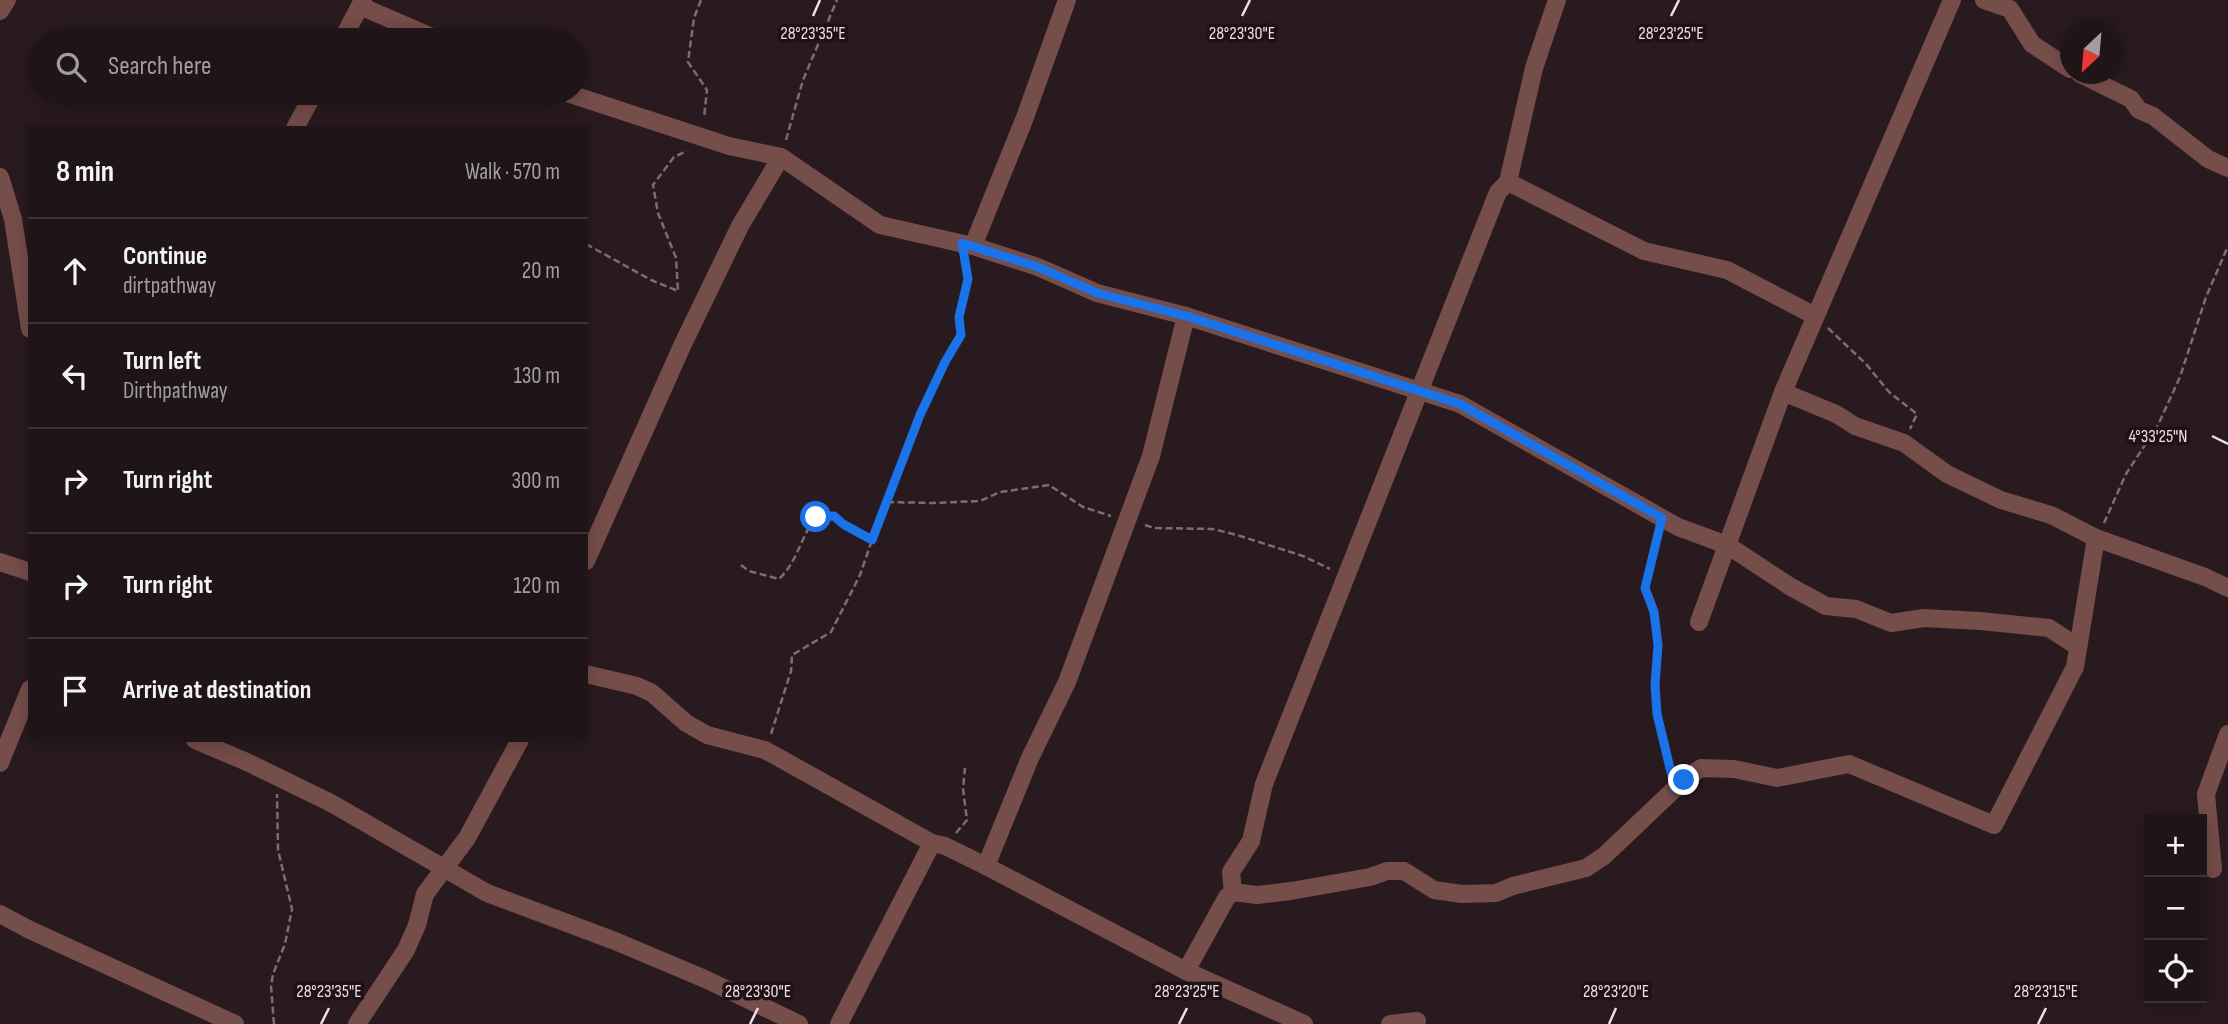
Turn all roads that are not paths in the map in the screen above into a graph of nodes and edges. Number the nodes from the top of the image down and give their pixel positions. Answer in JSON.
{"nodes":[{"id":1,"x":7,"y":0,"type":"edge"},
{"id":2,"x":1067,"y":0,"type":"edge"},
{"id":3,"x":1557,"y":0,"type":"edge"},
{"id":4,"x":1952,"y":0,"type":"edge"},
{"id":5,"x":1984,"y":0,"type":"edge"},
{"id":6,"x":361,"y":3,"type":"edge"},
{"id":7,"x":0,"y":11,"type":"edge"},
{"id":8,"x":348,"y":28,"type":"edge"},
{"id":9,"x":414,"y":28,"type":"edge"},
{"id":10,"x":2060,"y":62,"type":"edge"},
{"id":11,"x":2100,"y":84,"type":"edge"},
{"id":12,"x":588,"y":100,"type":"edge"},
{"id":13,"x":307,"y":105,"type":"edge"},
{"id":14,"x":296,"y":126,"type":"edge"},
{"id":15,"x":781,"y":157,"type":"junction"},
{"id":16,"x":2228,"y":168,"type":"edge"},
{"id":17,"x":0,"y":177,"type":"edge"},
{"id":18,"x":1508,"y":181,"type":"junction"},
{"id":19,"x":967,"y":245,"type":"junction"},
{"id":20,"x":28,"y":316,"type":"edge"},
{"id":21,"x":1186,"y":316,"type":"junction"},
{"id":22,"x":1815,"y":316,"type":"junction"},
{"id":23,"x":1420,"y":392,"type":"junction"},
{"id":24,"x":1783,"y":392,"type":"junction"},
{"id":25,"x":2096,"y":538,"type":"junction"},
{"id":26,"x":1727,"y":545,"type":"junction"},
{"id":27,"x":588,"y":557,"type":"edge"},
{"id":28,"x":0,"y":562,"type":"edge"},
{"id":29,"x":28,"y":571,"type":"edge"},
{"id":30,"x":2228,"y":589,"type":"edge"},
{"id":31,"x":1699,"y":622,"type":"dead end"},
{"id":32,"x":2078,"y":647,"type":"junction"},
{"id":33,"x":588,"y":674,"type":"edge"},
{"id":34,"x":28,"y":694,"type":"edge"},
{"id":35,"x":2228,"y":734,"type":"edge"},
{"id":36,"x":199,"y":742,"type":"edge"},
{"id":37,"x":519,"y":742,"type":"edge"},
{"id":38,"x":0,"y":763,"type":"edge"},
{"id":39,"x":939,"y":844,"type":"junction"},
{"id":40,"x":986,"y":866,"type":"junction"},
{"id":41,"x":444,"y":868,"type":"junction"},
{"id":42,"x":2213,"y":869,"type":"dead end"},
{"id":43,"x":1233,"y":892,"type":"junction"},
{"id":44,"x":0,"y":914,"type":"edge"},
{"id":45,"x":1186,"y":971,"type":"junction"},
{"id":46,"x":1417,"y":1021,"type":"dead end"},
{"id":47,"x":235,"y":1024,"type":"edge"},
{"id":48,"x":357,"y":1024,"type":"edge"},
{"id":49,"x":799,"y":1024,"type":"edge"},
{"id":50,"x":839,"y":1024,"type":"edge"},
{"id":51,"x":1304,"y":1024,"type":"edge"},
{"id":52,"x":1390,"y":1024,"type":"edge"}],
"edges":[{"from":1,"to":7,"type":"street"},
{"from":2,"to":19,"type":"street"},
{"from":3,"to":18,"type":"street"},
{"from":4,"to":22,"type":"street"},
{"from":5,"to":10,"type":"street"},
{"from":6,"to":8,"type":"street"},
{"from":6,"to":9,"type":"street"},
{"from":11,"to":16,"type":"street"},
{"from":12,"to":15,"type":"street"},
{"from":13,"to":14,"type":"street"},
{"from":15,"to":19,"type":"street"},
{"from":15,"to":27,"type":"street"},
{"from":17,"to":20,"type":"street"},
{"from":18,"to":22,"type":"street"},
{"from":18,"to":23,"type":"street"},
{"from":19,"to":21,"type":"street"},
{"from":21,"to":23,"type":"street"},
{"from":21,"to":40,"type":"street"},
{"from":22,"to":24,"type":"street"},
{"from":23,"to":26,"type":"street"},
{"from":23,"to":43,"type":"street"},
{"from":24,"to":25,"type":"street"},
{"from":24,"to":26,"type":"street"},
{"from":25,"to":30,"type":"street"},
{"from":25,"to":32,"type":"street"},
{"from":26,"to":31,"type":"street"},
{"from":26,"to":32,"type":"street"},
{"from":28,"to":29,"type":"street"},
{"from":32,"to":43,"type":"street"},
{"from":33,"to":39,"type":"street"},
{"from":34,"to":38,"type":"street"},
{"from":35,"to":42,"type":"street"},
{"from":36,"to":41,"type":"street"},
{"from":37,"to":41,"type":"street"},
{"from":39,"to":40,"type":"street"},
{"from":39,"to":50,"type":"street"},
{"from":40,"to":45,"type":"street"},
{"from":41,"to":48,"type":"street"},
{"from":41,"to":49,"type":"street"},
{"from":43,"to":45,"type":"street"},
{"from":44,"to":47,"type":"street"},
{"from":45,"to":51,"type":"street"},
{"from":46,"to":52,"type":"street"}]}
